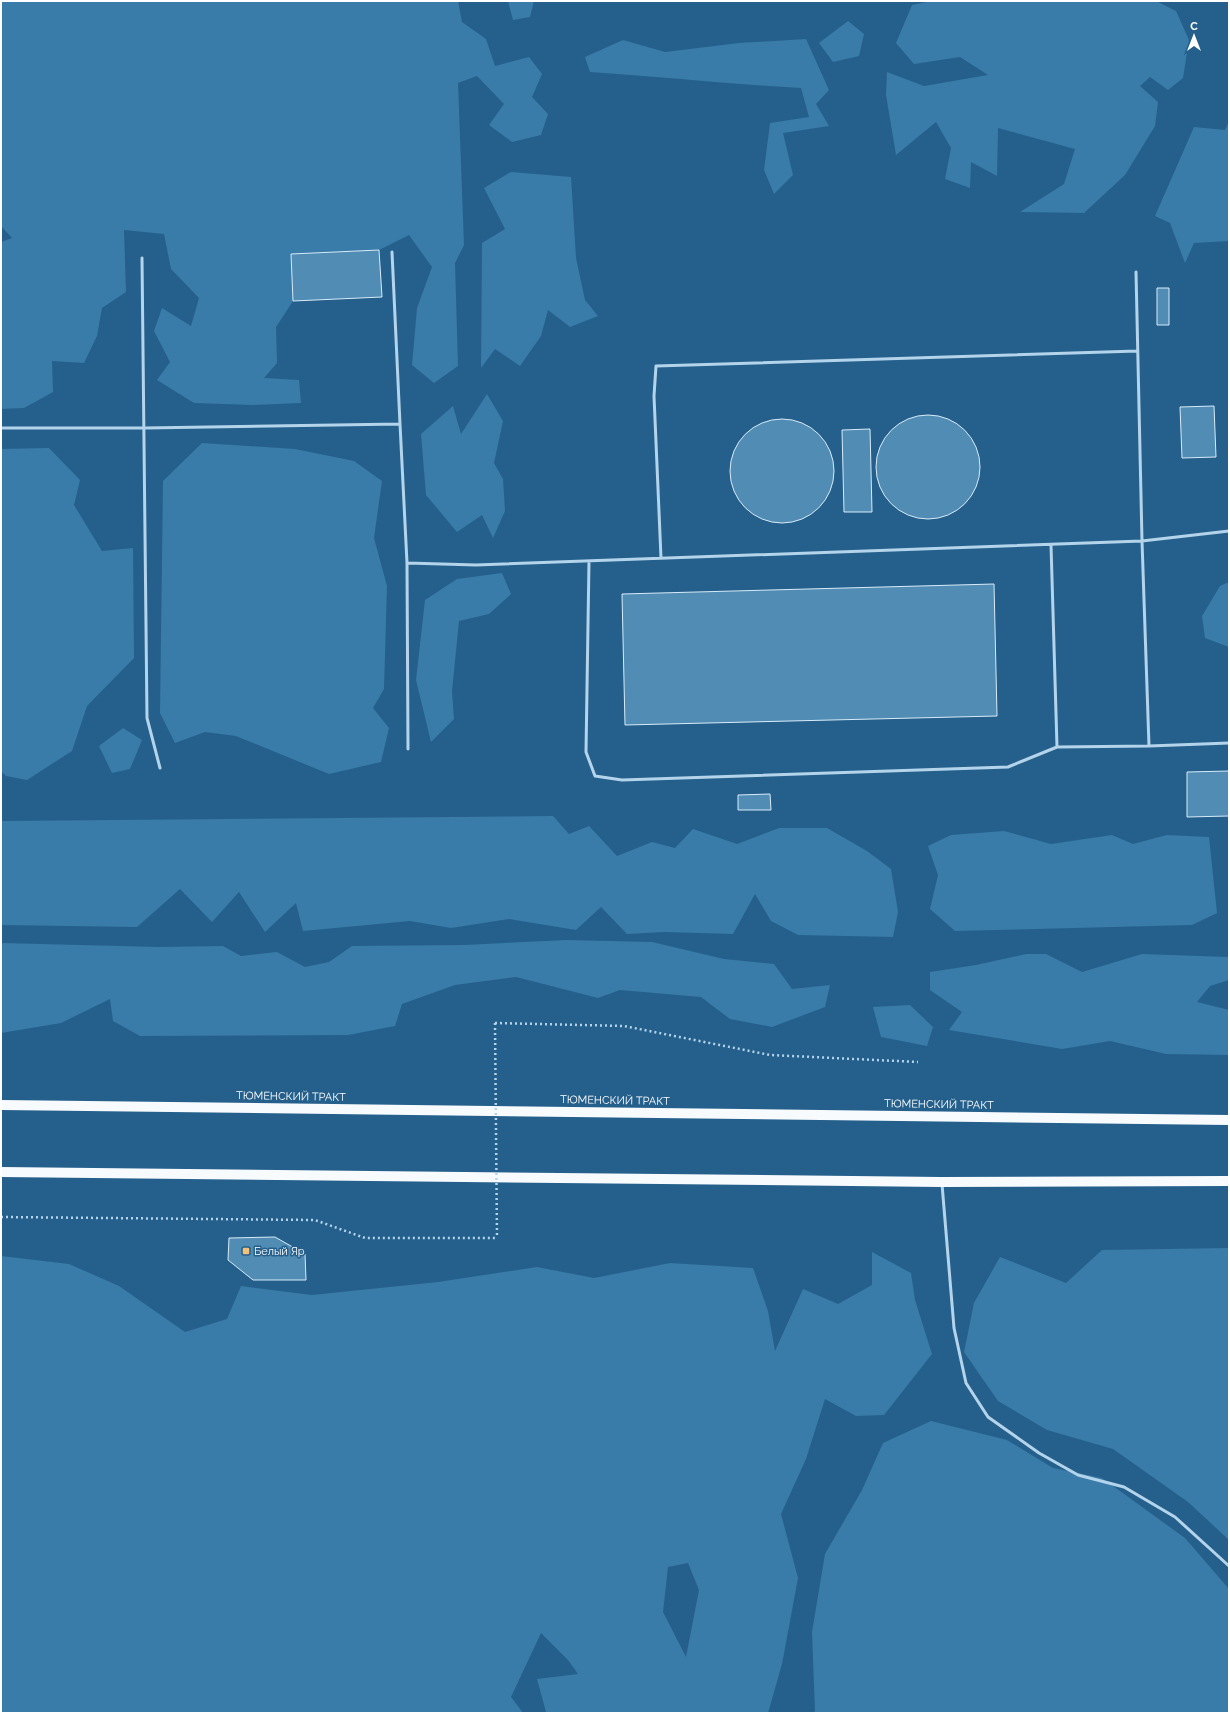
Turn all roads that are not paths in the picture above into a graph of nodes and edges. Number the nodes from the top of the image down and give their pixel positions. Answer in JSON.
{"nodes":[{"id":1,"x":392,"y":252,"type":"dead end"},
{"id":2,"x":142,"y":258,"type":"dead end"},
{"id":3,"x":1136,"y":272,"type":"dead end"},
{"id":4,"x":1137,"y":350,"type":"junction"},
{"id":5,"x":400,"y":424,"type":"junction"},
{"id":6,"x":1,"y":428,"type":"edge"},
{"id":7,"x":145,"y":428,"type":"junction"},
{"id":8,"x":1229,"y":531,"type":"edge"},
{"id":9,"x":1142,"y":542,"type":"junction"},
{"id":10,"x":1051,"y":545,"type":"junction"},
{"id":11,"x":661,"y":558,"type":"junction"},
{"id":12,"x":589,"y":561,"type":"junction"},
{"id":13,"x":407,"y":563,"type":"junction"},
{"id":14,"x":1229,"y":743,"type":"edge"},
{"id":15,"x":1148,"y":746,"type":"junction"},
{"id":16,"x":1057,"y":747,"type":"junction"},
{"id":17,"x":408,"y":749,"type":"dead end"},
{"id":18,"x":160,"y":768,"type":"dead end"},
{"id":19,"x":1,"y":1105,"type":"edge"},
{"id":20,"x":1229,"y":1120,"type":"edge"},
{"id":21,"x":1,"y":1172,"type":"edge"},
{"id":22,"x":1229,"y":1181,"type":"edge"},
{"id":23,"x":941,"y":1182,"type":"junction"},
{"id":24,"x":1229,"y":1566,"type":"edge"}],
"edges":[{"from":1,"to":5,"type":"lane"},
{"from":2,"to":7,"type":"lane"},
{"from":3,"to":4,"type":"lane"},
{"from":4,"to":9,"type":"lane"},
{"from":4,"to":11,"type":"lane"},
{"from":5,"to":7,"type":"lane"},
{"from":5,"to":13,"type":"lane"},
{"from":6,"to":7,"type":"lane"},
{"from":7,"to":18,"type":"lane"},
{"from":8,"to":9,"type":"lane"},
{"from":9,"to":10,"type":"lane"},
{"from":9,"to":15,"type":"lane"},
{"from":10,"to":11,"type":"lane"},
{"from":10,"to":16,"type":"lane"},
{"from":11,"to":12,"type":"lane"},
{"from":12,"to":13,"type":"lane"},
{"from":12,"to":16,"type":"lane"},
{"from":13,"to":17,"type":"lane"},
{"from":14,"to":15,"type":"lane"},
{"from":15,"to":16,"type":"lane"},
{"from":19,"to":20,"type":"main road","name":"ТЮМЕНСКИЙ ТРАКТ"},
{"from":21,"to":23,"type":"main road"},
{"from":22,"to":23,"type":"main road"},
{"from":23,"to":24,"type":"lane"}]}
